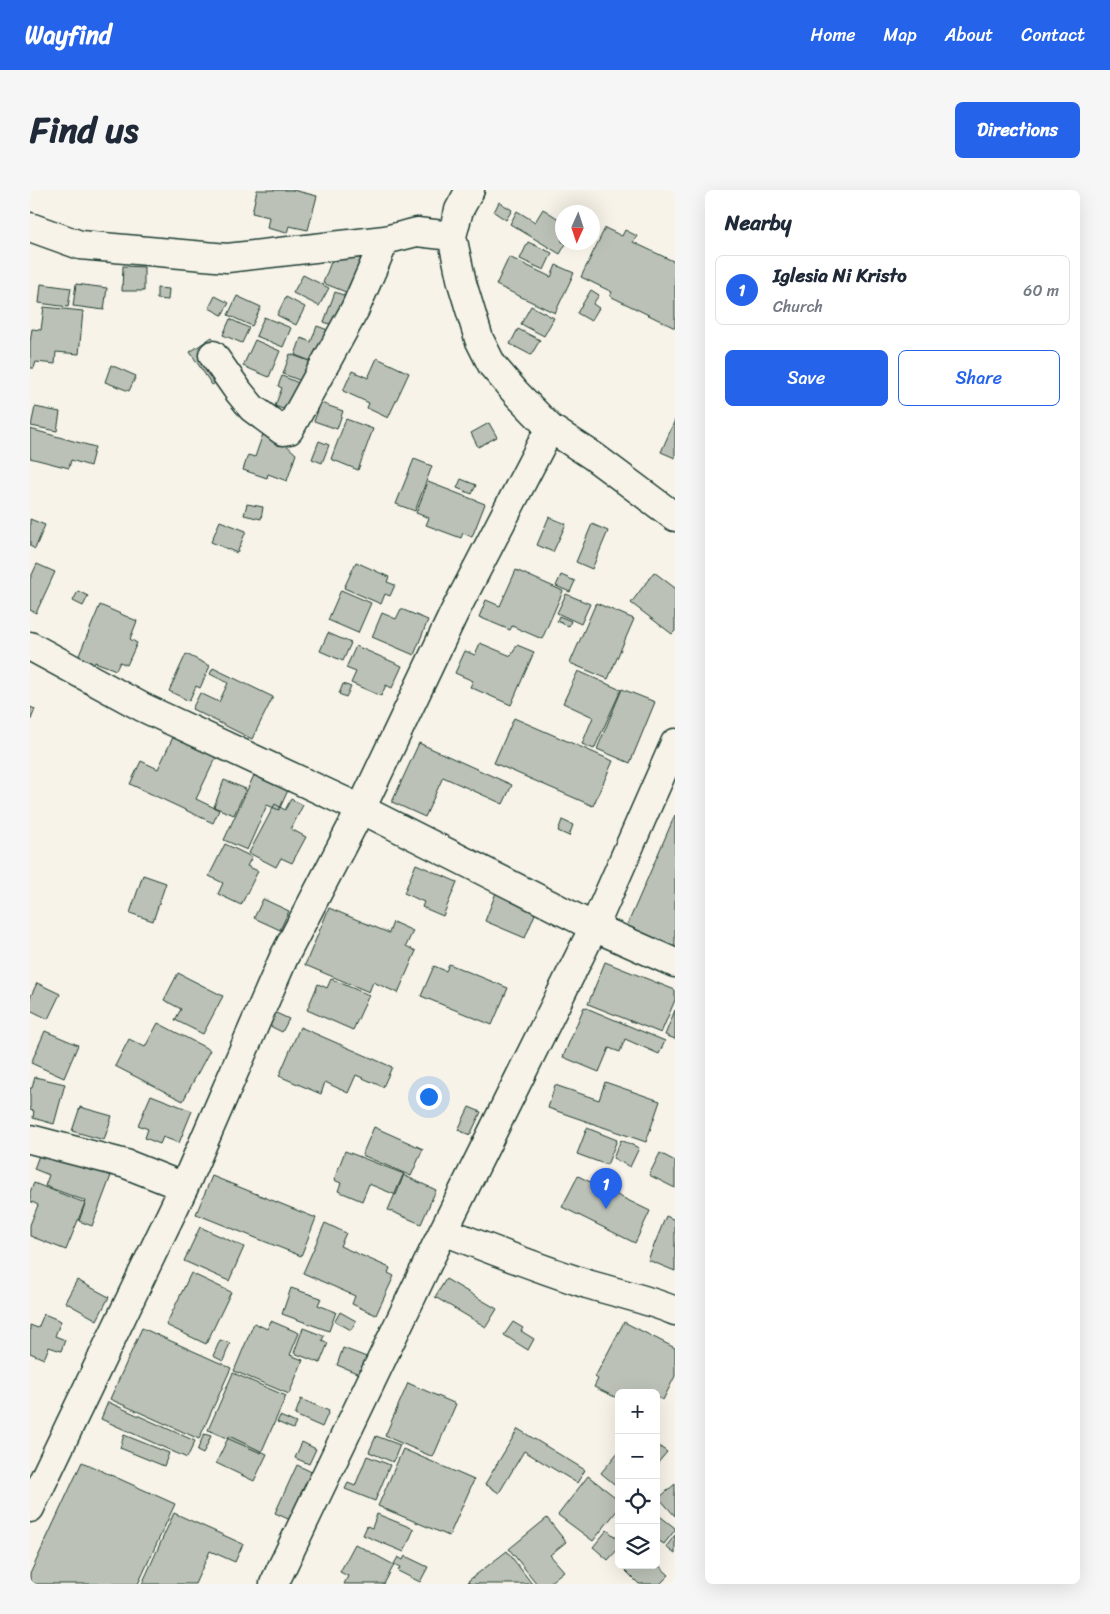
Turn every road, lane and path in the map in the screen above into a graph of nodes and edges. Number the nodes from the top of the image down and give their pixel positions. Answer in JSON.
{"nodes":[{"id":1,"x":470,"y":190,"type":"edge"},
{"id":2,"x":30,"y":227,"type":"edge"},
{"id":3,"x":452,"y":236,"type":"junction"},
{"id":4,"x":385,"y":240,"type":"junction"},
{"id":5,"x":214,"y":355,"type":"dead end"},
{"id":6,"x":550,"y":428,"type":"junction"},
{"id":7,"x":675,"y":517,"type":"edge"},
{"id":8,"x":30,"y":646,"type":"edge"},
{"id":9,"x":675,"y":743,"type":"edge"},
{"id":10,"x":361,"y":809,"type":"junction"},
{"id":11,"x":594,"y":927,"type":"junction"},
{"id":12,"x":675,"y":963,"type":"edge"},
{"id":13,"x":30,"y":1139,"type":"edge"},
{"id":14,"x":184,"y":1187,"type":"junction"},
{"id":15,"x":444,"y":1231,"type":"junction"},
{"id":16,"x":675,"y":1311,"type":"edge"},
{"id":17,"x":30,"y":1508,"type":"edge"},
{"id":18,"x":274,"y":1584,"type":"edge"}],
"edges":[{"from":1,"to":3,"type":"street"},
{"from":2,"to":4,"type":"street"},
{"from":3,"to":4,"type":"street"},
{"from":3,"to":6,"type":"street"},
{"from":4,"to":5,"type":"street"},
{"from":6,"to":7,"type":"street"},
{"from":6,"to":10,"type":"street"},
{"from":8,"to":10,"type":"street"},
{"from":9,"to":11,"type":"street"},
{"from":10,"to":11,"type":"street"},
{"from":10,"to":14,"type":"street"},
{"from":11,"to":12,"type":"street"},
{"from":11,"to":15,"type":"street"},
{"from":13,"to":14,"type":"street"},
{"from":14,"to":17,"type":"street"},
{"from":15,"to":16,"type":"street"},
{"from":15,"to":18,"type":"street"}]}
